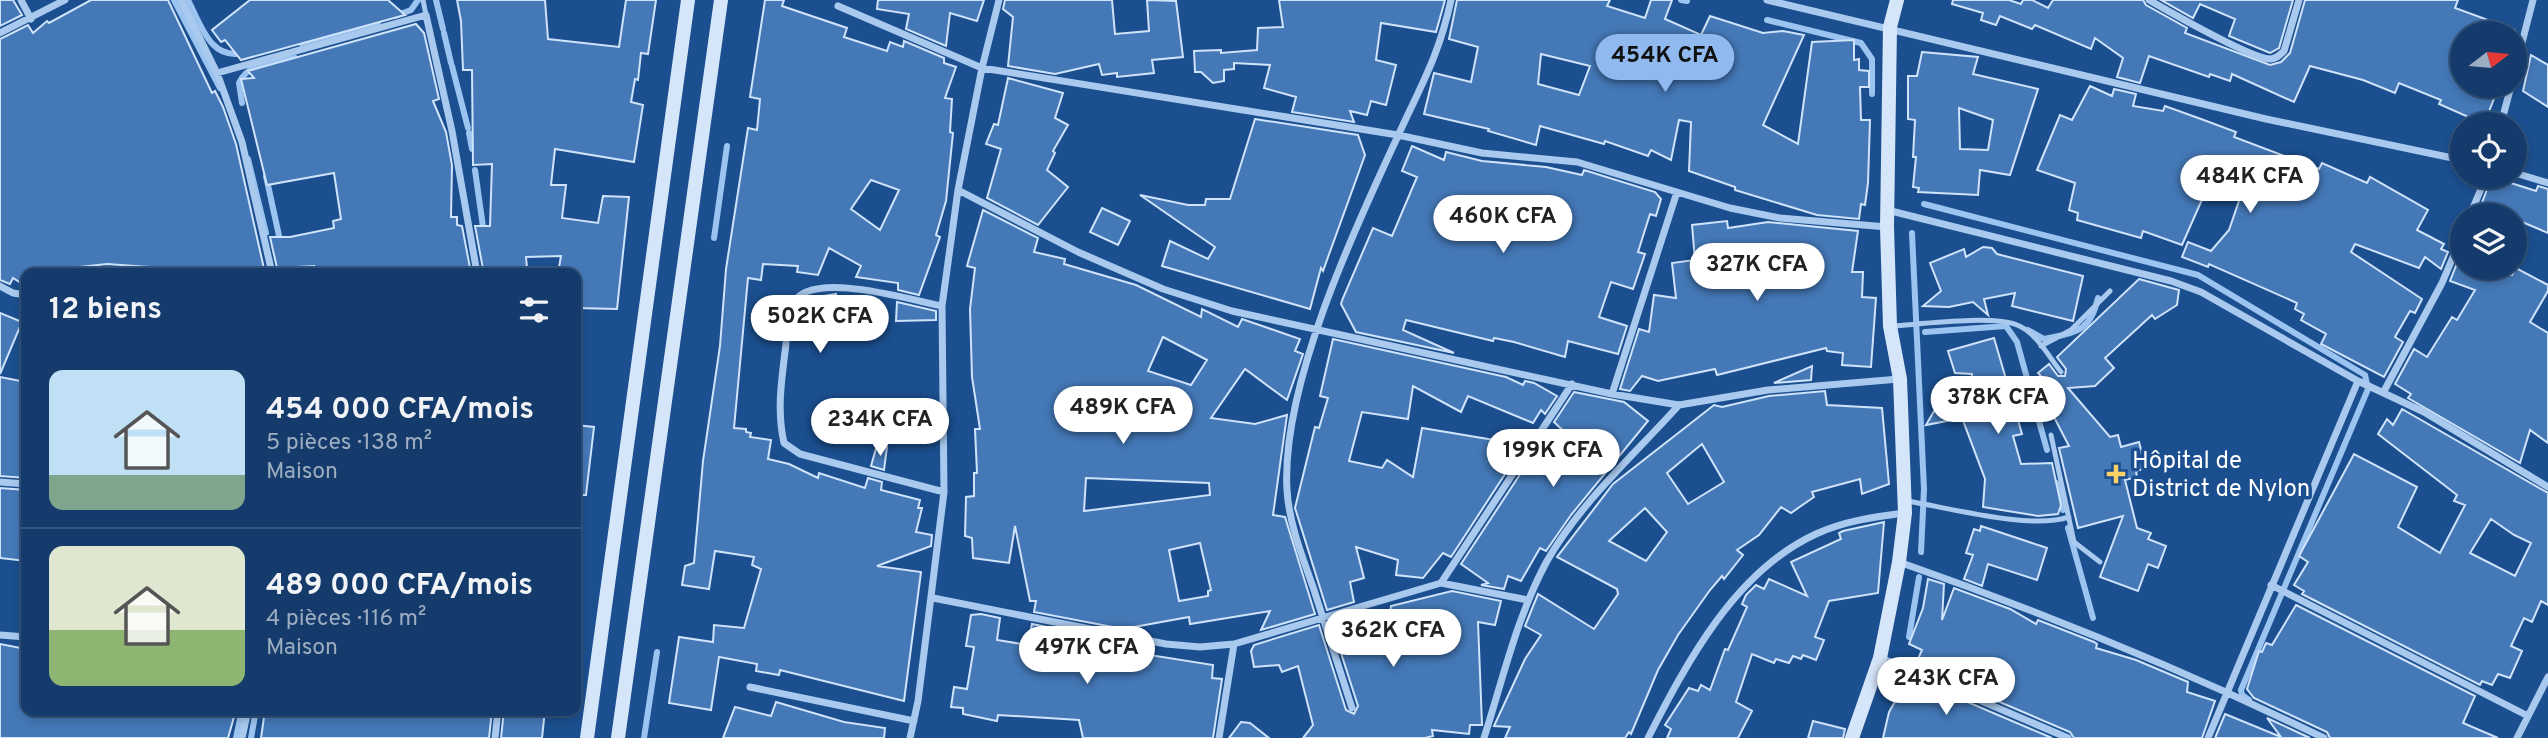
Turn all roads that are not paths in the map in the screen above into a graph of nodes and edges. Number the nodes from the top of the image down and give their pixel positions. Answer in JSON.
{"nodes":[{"id":1,"x":20,"y":0,"type":"edge"},
{"id":2,"x":65,"y":0,"type":"edge"},
{"id":3,"x":181,"y":0,"type":"edge"},
{"id":4,"x":423,"y":0,"type":"edge"},
{"id":5,"x":688,"y":0,"type":"edge"},
{"id":6,"x":721,"y":0,"type":"edge"},
{"id":7,"x":999,"y":0,"type":"edge"},
{"id":8,"x":1451,"y":0,"type":"edge"},
{"id":9,"x":1767,"y":0,"type":"edge"},
{"id":10,"x":1897,"y":0,"type":"edge"},
{"id":11,"x":2150,"y":0,"type":"edge"},
{"id":12,"x":2300,"y":0,"type":"edge"},
{"id":13,"x":2533,"y":0,"type":"edge"},
{"id":14,"x":838,"y":6,"type":"dead end"},
{"id":15,"x":426,"y":15,"type":"junction"},
{"id":16,"x":31,"y":19,"type":"junction"},
{"id":17,"x":2527,"y":23,"type":"edge"},
{"id":18,"x":1890,"y":27,"type":"junction"},
{"id":19,"x":0,"y":33,"type":"edge"},
{"id":20,"x":982,"y":68,"type":"junction"},
{"id":21,"x":217,"y":73,"type":"junction"},
{"id":22,"x":1398,"y":135,"type":"junction"},
{"id":23,"x":2450,"y":157,"type":"edge"},
{"id":24,"x":2527,"y":177,"type":"edge"},
{"id":25,"x":2548,"y":183,"type":"edge"},
{"id":26,"x":958,"y":190,"type":"junction"},
{"id":27,"x":1677,"y":192,"type":"junction"},
{"id":28,"x":1888,"y":210,"type":"junction"},
{"id":29,"x":1887,"y":227,"type":"junction"},
{"id":30,"x":2450,"y":264,"type":"edge"},
{"id":31,"x":271,"y":268,"type":"edge"},
{"id":32,"x":476,"y":268,"type":"edge"},
{"id":33,"x":0,"y":286,"type":"edge"},
{"id":34,"x":2110,"y":291,"type":"dead end"},
{"id":35,"x":21,"y":294,"type":"edge"},
{"id":36,"x":942,"y":306,"type":"junction"},
{"id":37,"x":1890,"y":326,"type":"junction"},
{"id":38,"x":1318,"y":328,"type":"junction"},
{"id":39,"x":2041,"y":346,"type":"junction"},
{"id":40,"x":2062,"y":372,"type":"dead end"},
{"id":41,"x":1900,"y":379,"type":"junction"},
{"id":42,"x":2358,"y":381,"type":"junction"},
{"id":43,"x":1572,"y":384,"type":"junction"},
{"id":44,"x":2383,"y":393,"type":"junction"},
{"id":45,"x":1612,"y":394,"type":"junction"},
{"id":46,"x":1679,"y":405,"type":"junction"},
{"id":47,"x":2051,"y":435,"type":"dead end"},
{"id":48,"x":0,"y":482,"type":"edge"},
{"id":49,"x":21,"y":484,"type":"edge"},
{"id":50,"x":2548,"y":487,"type":"edge"},
{"id":51,"x":944,"y":492,"type":"junction"},
{"id":52,"x":1905,"y":507,"type":"junction"},
{"id":53,"x":2069,"y":517,"type":"junction"},
{"id":54,"x":1899,"y":562,"type":"junction"},
{"id":55,"x":2099,"y":562,"type":"dead end"},
{"id":56,"x":1441,"y":583,"type":"junction"},
{"id":57,"x":2271,"y":585,"type":"junction"},
{"id":58,"x":933,"y":598,"type":"junction"},
{"id":59,"x":1528,"y":600,"type":"junction"},
{"id":60,"x":1324,"y":620,"type":"junction"},
{"id":61,"x":0,"y":635,"type":"edge"},
{"id":62,"x":21,"y":637,"type":"edge"},
{"id":63,"x":1234,"y":644,"type":"junction"},
{"id":64,"x":1880,"y":658,"type":"junction"},
{"id":65,"x":2548,"y":677,"type":"edge"},
{"id":66,"x":750,"y":687,"type":"dead end"},
{"id":67,"x":2226,"y":691,"type":"junction"},
{"id":68,"x":1352,"y":708,"type":"dead end"},
{"id":69,"x":247,"y":716,"type":"edge"},
{"id":70,"x":497,"y":716,"type":"edge"},
{"id":71,"x":2528,"y":716,"type":"junction"},
{"id":72,"x":914,"y":721,"type":"junction"},
{"id":73,"x":242,"y":738,"type":"edge"},
{"id":74,"x":495,"y":738,"type":"edge"},
{"id":75,"x":587,"y":738,"type":"edge"},
{"id":76,"x":618,"y":738,"type":"edge"},
{"id":77,"x":910,"y":738,"type":"edge"},
{"id":78,"x":1219,"y":738,"type":"edge"},
{"id":79,"x":1484,"y":738,"type":"edge"},
{"id":80,"x":1648,"y":738,"type":"edge"},
{"id":81,"x":1852,"y":738,"type":"edge"},
{"id":82,"x":2068,"y":738,"type":"edge"},
{"id":83,"x":2208,"y":738,"type":"edge"},
{"id":84,"x":2324,"y":738,"type":"edge"},
{"id":85,"x":2517,"y":738,"type":"edge"}],
"edges":[{"from":1,"to":16,"type":"street"},
{"from":2,"to":16,"type":"street"},
{"from":3,"to":21,"type":"street"},
{"from":4,"to":15,"type":"lane"},
{"from":5,"to":75,"type":"main road"},
{"from":6,"to":76,"type":"main road"},
{"from":7,"to":20,"type":"street"},
{"from":8,"to":22,"type":"street"},
{"from":9,"to":18,"type":"street"},
{"from":10,"to":18,"type":"main road"},
{"from":11,"to":12,"type":"street"},
{"from":13,"to":17,"type":"street"},
{"from":14,"to":20,"type":"street"},
{"from":15,"to":21,"type":"street"},
{"from":15,"to":32,"type":"street"},
{"from":16,"to":19,"type":"street"},
{"from":18,"to":23,"type":"street"},
{"from":18,"to":28,"type":"main road"},
{"from":20,"to":22,"type":"street"},
{"from":20,"to":26,"type":"street"},
{"from":21,"to":31,"type":"street"},
{"from":22,"to":27,"type":"street"},
{"from":22,"to":38,"type":"street"},
{"from":24,"to":25,"type":"street"},
{"from":26,"to":36,"type":"street"},
{"from":26,"to":38,"type":"street"},
{"from":27,"to":29,"type":"street"},
{"from":27,"to":45,"type":"street"},
{"from":28,"to":29,"type":"main road"},
{"from":28,"to":42,"type":"street"},
{"from":29,"to":37,"type":"main road"},
{"from":30,"to":44,"type":"street"},
{"from":33,"to":35,"type":"street"},
{"from":34,"to":39,"type":"lane"},
{"from":36,"to":51,"type":"street"},
{"from":36,"to":51,"type":"street"},
{"from":37,"to":39,"type":"lane"},
{"from":37,"to":41,"type":"main road"},
{"from":38,"to":43,"type":"street"},
{"from":38,"to":60,"type":"street"},
{"from":39,"to":40,"type":"lane"},
{"from":41,"to":46,"type":"street"},
{"from":41,"to":52,"type":"main road"},
{"from":42,"to":44,"type":"street"},
{"from":42,"to":57,"type":"street"},
{"from":43,"to":45,"type":"street"},
{"from":43,"to":56,"type":"street"},
{"from":44,"to":50,"type":"street"},
{"from":45,"to":46,"type":"street"},
{"from":46,"to":59,"type":"street"},
{"from":47,"to":53,"type":"lane"},
{"from":48,"to":49,"type":"street"},
{"from":51,"to":58,"type":"street"},
{"from":52,"to":53,"type":"lane"},
{"from":52,"to":54,"type":"main road"},
{"from":52,"to":80,"type":"street"},
{"from":53,"to":55,"type":"lane"},
{"from":54,"to":64,"type":"main road"},
{"from":54,"to":67,"type":"street"},
{"from":56,"to":59,"type":"street"},
{"from":56,"to":60,"type":"street"},
{"from":57,"to":67,"type":"street"},
{"from":57,"to":71,"type":"street"},
{"from":58,"to":63,"type":"street"},
{"from":58,"to":72,"type":"street"},
{"from":59,"to":79,"type":"street"},
{"from":60,"to":63,"type":"street"},
{"from":60,"to":68,"type":"street"},
{"from":61,"to":62,"type":"street"},
{"from":63,"to":78,"type":"street"},
{"from":64,"to":81,"type":"main road"},
{"from":64,"to":82,"type":"street"},
{"from":65,"to":71,"type":"street"},
{"from":66,"to":72,"type":"street"},
{"from":67,"to":83,"type":"street"},
{"from":67,"to":84,"type":"street"},
{"from":69,"to":73,"type":"street"},
{"from":70,"to":74,"type":"street"},
{"from":71,"to":85,"type":"street"},
{"from":72,"to":77,"type":"street"}]}
